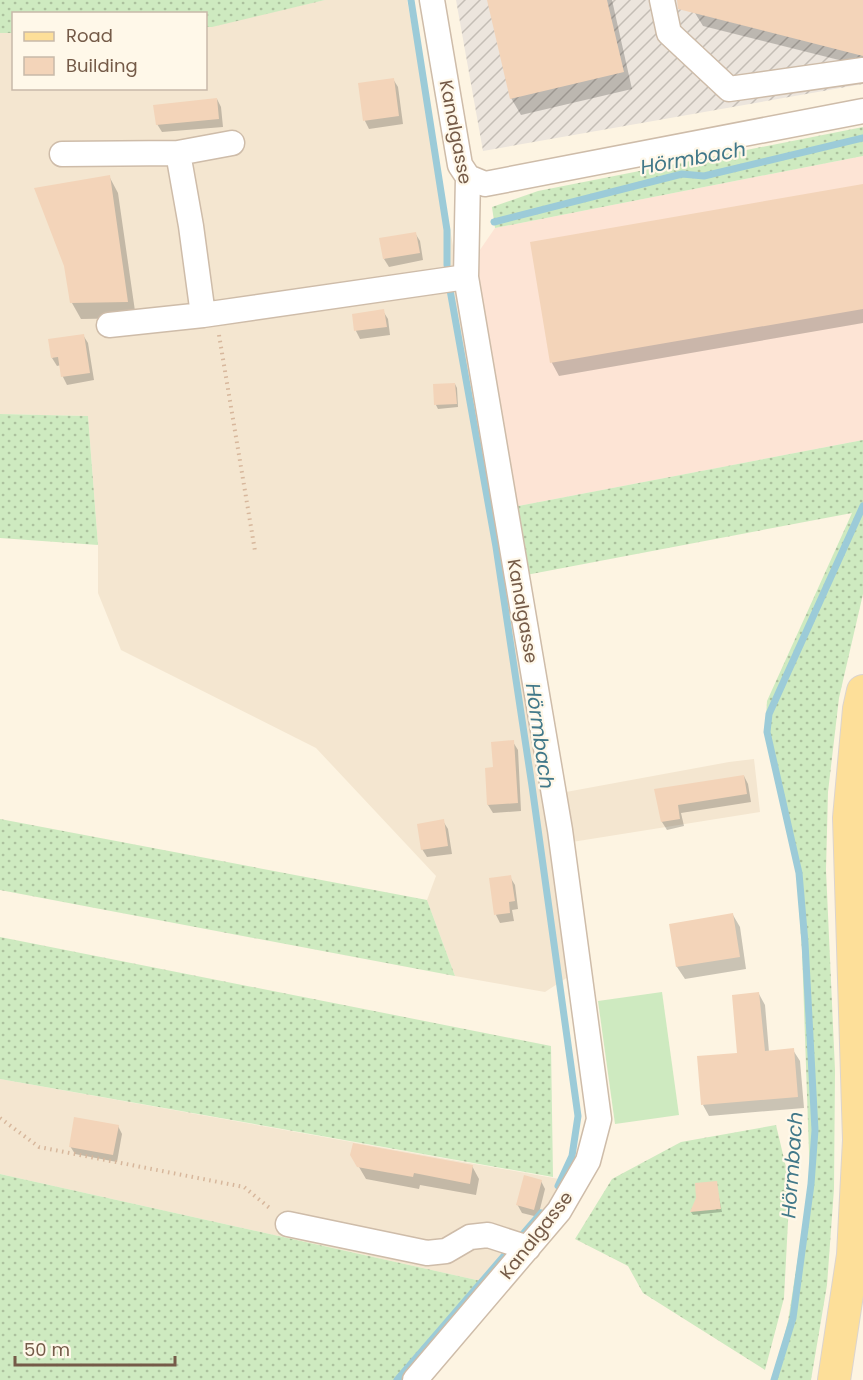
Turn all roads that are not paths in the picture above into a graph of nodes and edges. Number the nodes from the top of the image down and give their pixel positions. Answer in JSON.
{"nodes":[{"id":1,"x":432,"y":0,"type":"edge"},
{"id":2,"x":662,"y":0,"type":"edge"},
{"id":3,"x":863,"y":70,"type":"edge"},
{"id":4,"x":863,"y":111,"type":"edge"},
{"id":5,"x":232,"y":143,"type":"dead end"},
{"id":6,"x":178,"y":153,"type":"junction"},
{"id":7,"x":63,"y":154,"type":"dead end"},
{"id":8,"x":468,"y":177,"type":"junction"},
{"id":9,"x":466,"y":277,"type":"junction"},
{"id":10,"x":209,"y":314,"type":"junction"},
{"id":11,"x":109,"y":325,"type":"dead end"},
{"id":12,"x":863,"y":691,"type":"edge"},
{"id":13,"x":288,"y":1224,"type":"road end"},
{"id":14,"x":518,"y":1244,"type":"junction"},
{"id":15,"x":416,"y":1380,"type":"edge"},
{"id":16,"x":834,"y":1380,"type":"edge"}],
"edges":[{"from":1,"to":8,"type":"street","name":"Kanalgasse"},
{"from":2,"to":3,"type":"street"},
{"from":4,"to":8,"type":"street"},
{"from":5,"to":6,"type":"street"},
{"from":6,"to":7,"type":"street"},
{"from":6,"to":10,"type":"street"},
{"from":8,"to":9,"type":"street","name":"Kanalgasse"},
{"from":9,"to":10,"type":"street"},
{"from":9,"to":14,"type":"street","name":"Kanalgasse"},
{"from":10,"to":11,"type":"street"},
{"from":12,"to":16,"type":"main road"},
{"from":13,"to":14,"type":"street"},
{"from":14,"to":15,"type":"street","name":"Kanalgasse"}]}
